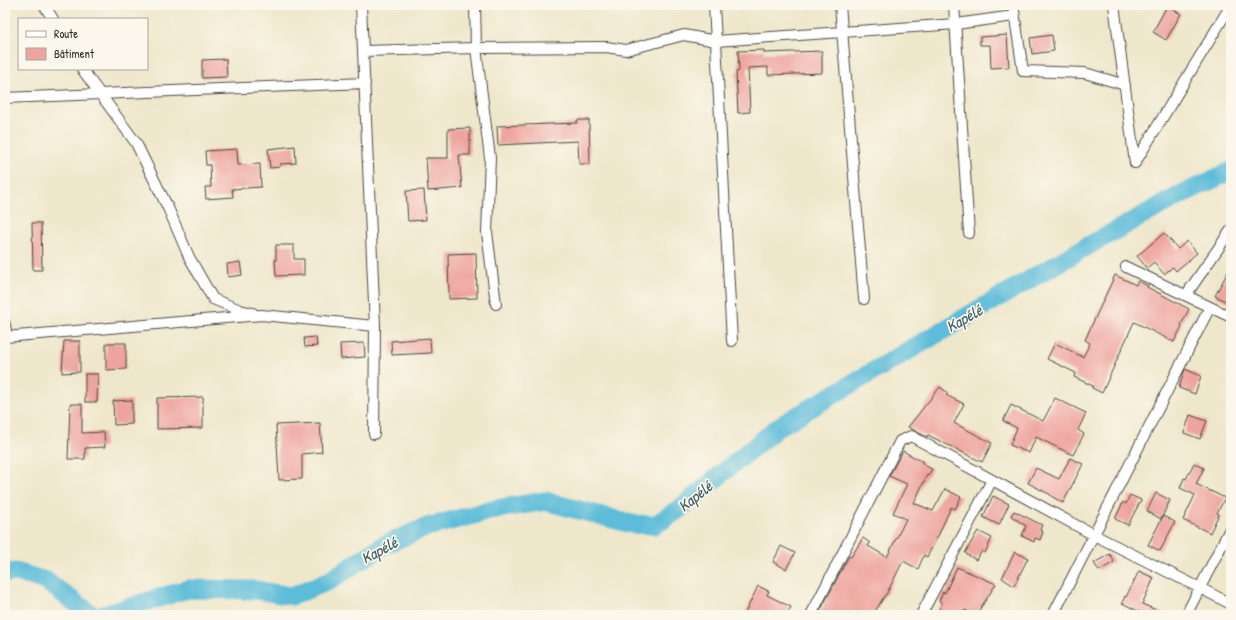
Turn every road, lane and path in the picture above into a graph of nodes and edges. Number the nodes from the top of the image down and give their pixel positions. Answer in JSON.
{"nodes":[{"id":1,"x":44,"y":5,"type":"edge"},
{"id":2,"x":361,"y":5,"type":"edge"},
{"id":3,"x":475,"y":5,"type":"edge"},
{"id":4,"x":714,"y":5,"type":"edge"},
{"id":5,"x":840,"y":5,"type":"edge"},
{"id":6,"x":954,"y":5,"type":"edge"},
{"id":7,"x":1013,"y":5,"type":"edge"},
{"id":8,"x":1114,"y":5,"type":"edge"},
{"id":9,"x":1231,"y":5,"type":"edge"},
{"id":10,"x":1014,"y":16,"type":"junction"},
{"id":11,"x":53,"y":18,"type":"edge"},
{"id":12,"x":956,"y":24,"type":"junction"},
{"id":13,"x":842,"y":32,"type":"junction"},
{"id":14,"x":716,"y":41,"type":"junction"},
{"id":15,"x":476,"y":48,"type":"junction"},
{"id":16,"x":363,"y":51,"type":"junction"},
{"id":17,"x":83,"y":70,"type":"edge"},
{"id":18,"x":365,"y":83,"type":"junction"},
{"id":19,"x":1125,"y":85,"type":"junction"},
{"id":20,"x":101,"y":94,"type":"junction"},
{"id":21,"x":5,"y":98,"type":"edge"},
{"id":22,"x":1231,"y":230,"type":"edge"},
{"id":23,"x":969,"y":233,"type":"dead end"},
{"id":24,"x":1126,"y":267,"type":"dead end"},
{"id":25,"x":1186,"y":296,"type":"junction"},
{"id":26,"x":864,"y":299,"type":"dead end"},
{"id":27,"x":496,"y":304,"type":"dead end"},
{"id":28,"x":1210,"y":307,"type":"junction"},
{"id":29,"x":262,"y":316,"type":"junction"},
{"id":30,"x":1231,"y":318,"type":"edge"},
{"id":31,"x":5,"y":325,"type":"edge"},
{"id":32,"x":375,"y":326,"type":"junction"},
{"id":33,"x":6,"y":336,"type":"edge"},
{"id":34,"x":732,"y":341,"type":"dead end"},
{"id":35,"x":374,"y":434,"type":"dead end"},
{"id":36,"x":992,"y":480,"type":"junction"},
{"id":37,"x":1231,"y":528,"type":"edge"},
{"id":38,"x":1094,"y":535,"type":"junction"},
{"id":39,"x":1200,"y":588,"type":"junction"},
{"id":40,"x":1231,"y":604,"type":"edge"},
{"id":41,"x":811,"y":615,"type":"edge"},
{"id":42,"x":921,"y":615,"type":"edge"},
{"id":43,"x":1053,"y":615,"type":"edge"},
{"id":44,"x":1186,"y":615,"type":"edge"}],
"edges":[{"from":1,"to":11,"type":"street"},
{"from":2,"to":16,"type":"street"},
{"from":3,"to":15,"type":"street"},
{"from":4,"to":14,"type":"street"},
{"from":5,"to":13,"type":"street"},
{"from":6,"to":12,"type":"street"},
{"from":7,"to":10,"type":"street"},
{"from":8,"to":19,"type":"street"},
{"from":9,"to":19,"type":"street"},
{"from":10,"to":12,"type":"street"},
{"from":10,"to":19,"type":"street"},
{"from":12,"to":13,"type":"street"},
{"from":12,"to":23,"type":"street"},
{"from":13,"to":14,"type":"street"},
{"from":13,"to":26,"type":"street"},
{"from":14,"to":15,"type":"street"},
{"from":14,"to":34,"type":"street"},
{"from":15,"to":16,"type":"street"},
{"from":15,"to":27,"type":"street"},
{"from":16,"to":18,"type":"street"},
{"from":17,"to":20,"type":"street"},
{"from":18,"to":20,"type":"street"},
{"from":18,"to":32,"type":"street"},
{"from":20,"to":21,"type":"street"},
{"from":20,"to":29,"type":"street"},
{"from":22,"to":25,"type":"street"},
{"from":24,"to":25,"type":"street"},
{"from":25,"to":28,"type":"street"},
{"from":28,"to":30,"type":"street"},
{"from":28,"to":38,"type":"street"},
{"from":29,"to":32,"type":"street"},
{"from":29,"to":33,"type":"street"},
{"from":31,"to":33,"type":"street"},
{"from":32,"to":35,"type":"street"},
{"from":36,"to":38,"type":"street"},
{"from":36,"to":41,"type":"street"},
{"from":36,"to":42,"type":"street"},
{"from":37,"to":39,"type":"street"},
{"from":38,"to":39,"type":"street"},
{"from":38,"to":43,"type":"street"},
{"from":39,"to":40,"type":"street"},
{"from":39,"to":44,"type":"street"}]}
